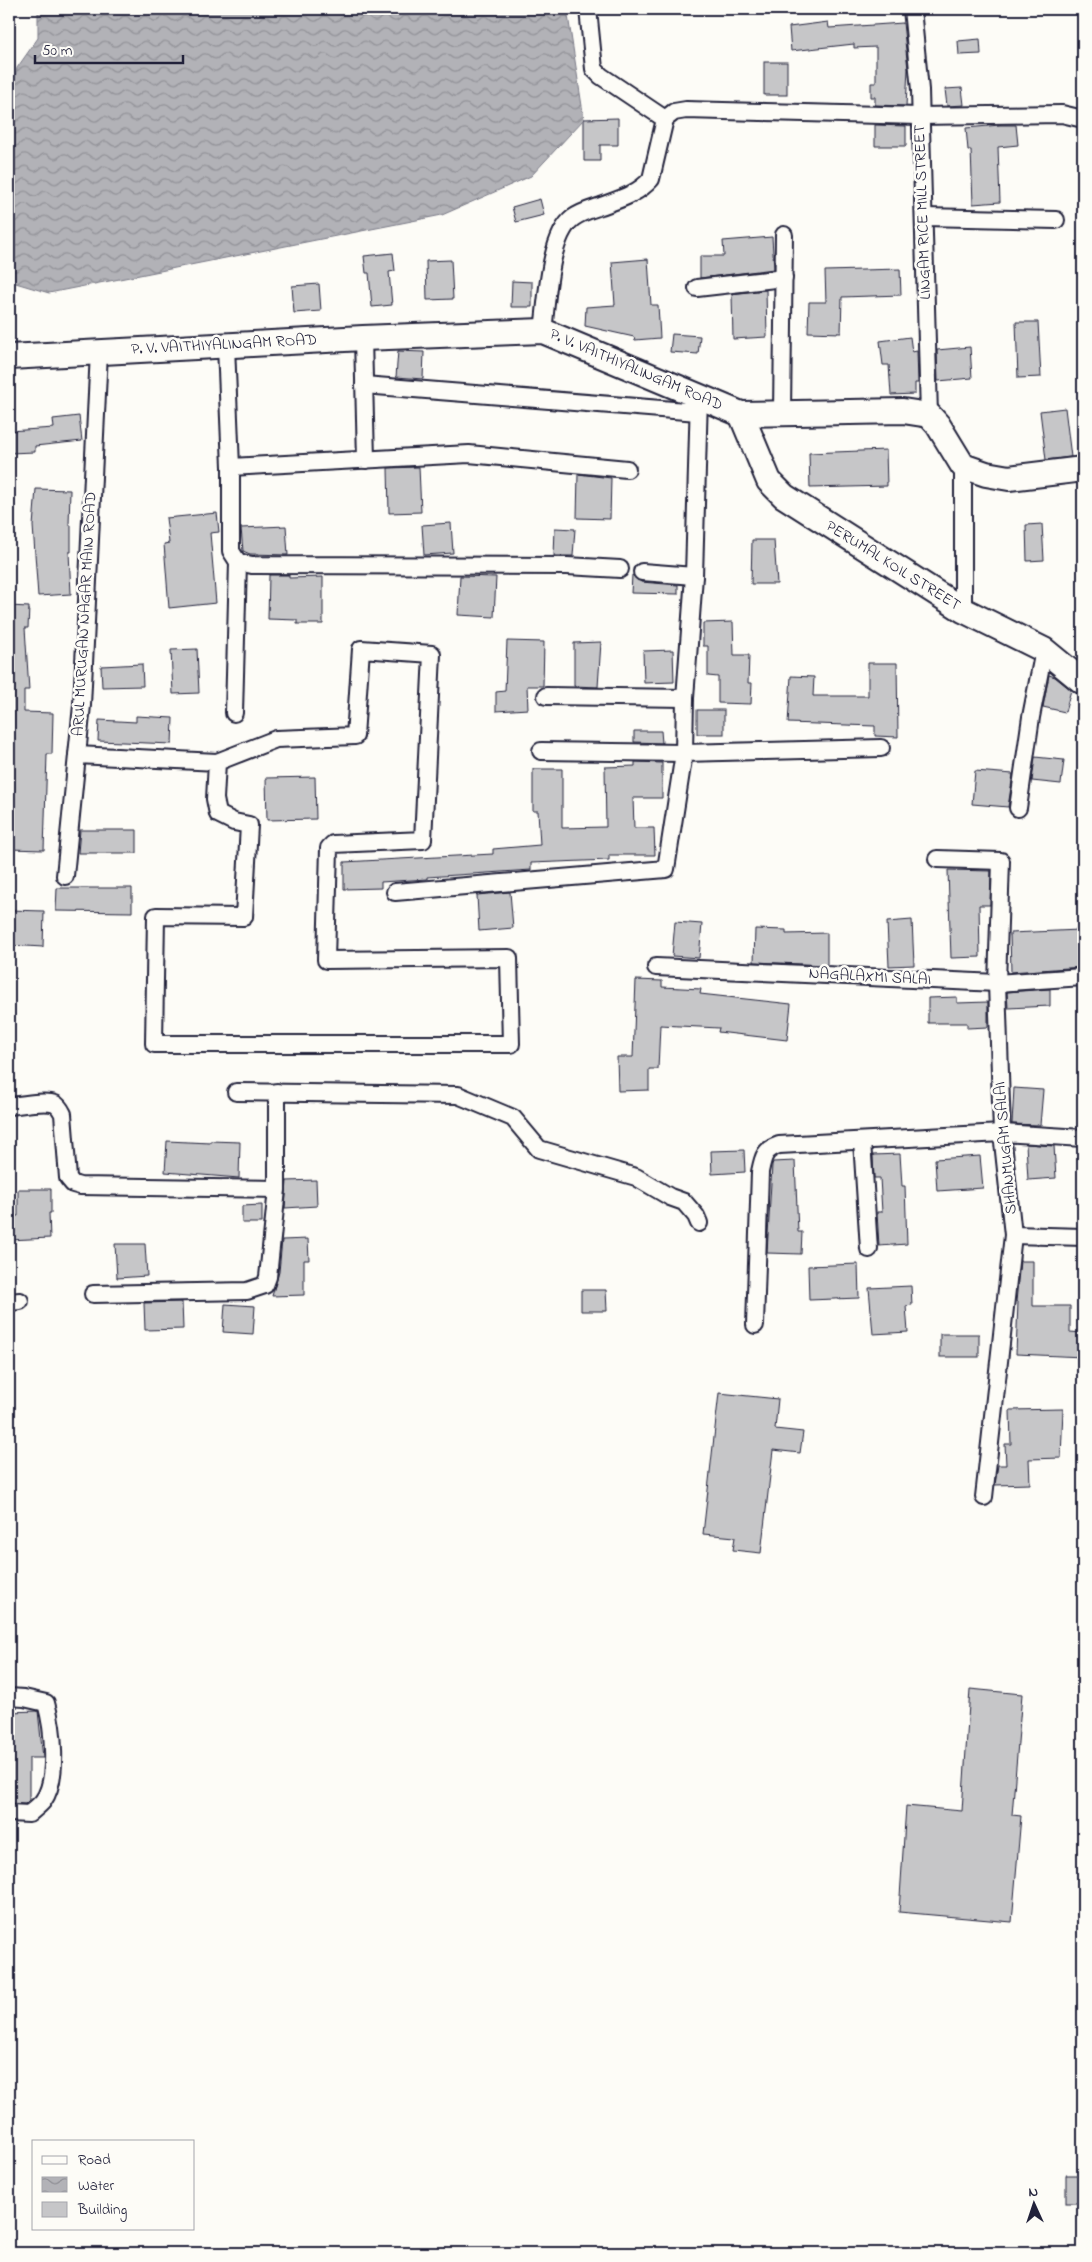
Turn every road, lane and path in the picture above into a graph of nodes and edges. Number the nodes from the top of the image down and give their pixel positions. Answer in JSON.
{"nodes":[{"id":1,"x":588,"y":9,"type":"edge"},
{"id":2,"x":912,"y":9,"type":"edge"},
{"id":3,"x":919,"y":116,"type":"junction"},
{"id":4,"x":665,"y":119,"type":"junction"},
{"id":5,"x":1083,"y":119,"type":"edge"},
{"id":6,"x":924,"y":217,"type":"junction"},
{"id":7,"x":1056,"y":220,"type":"dead end"},
{"id":8,"x":784,"y":235,"type":"dead end"},
{"id":9,"x":784,"y":278,"type":"junction"},
{"id":10,"x":697,"y":288,"type":"dead end"},
{"id":11,"x":543,"y":331,"type":"junction"},
{"id":12,"x":363,"y":338,"type":"junction"},
{"id":13,"x":226,"y":346,"type":"junction"},
{"id":14,"x":99,"y":352,"type":"junction"},
{"id":15,"x":9,"y":357,"type":"edge"},
{"id":16,"x":364,"y":385,"type":"junction"},
{"id":17,"x":699,"y":404,"type":"junction"},
{"id":18,"x":741,"y":414,"type":"junction"},
{"id":19,"x":782,"y":414,"type":"junction"},
{"id":20,"x":929,"y":415,"type":"junction"},
{"id":21,"x":366,"y":460,"type":"junction"},
{"id":22,"x":963,"y":466,"type":"junction"},
{"id":23,"x":231,"y":467,"type":"junction"},
{"id":24,"x":627,"y":469,"type":"dead end"},
{"id":25,"x":1083,"y":469,"type":"edge"},
{"id":26,"x":238,"y":562,"type":"junction"},
{"id":27,"x":620,"y":569,"type":"dead end"},
{"id":28,"x":642,"y":572,"type":"dead end"},
{"id":29,"x":694,"y":576,"type":"junction"},
{"id":30,"x":963,"y":610,"type":"junction"},
{"id":31,"x":1044,"y":650,"type":"junction"},
{"id":32,"x":1083,"y":682,"type":"edge"},
{"id":33,"x":546,"y":696,"type":"dead end"},
{"id":34,"x":685,"y":698,"type":"junction"},
{"id":35,"x":234,"y":713,"type":"dead end"},
{"id":36,"x":881,"y":748,"type":"dead end"},
{"id":37,"x":541,"y":751,"type":"dead end"},
{"id":38,"x":684,"y":753,"type":"junction"},
{"id":39,"x":77,"y":756,"type":"junction"},
{"id":40,"x":217,"y":762,"type":"junction"},
{"id":41,"x":1018,"y":808,"type":"dead end"},
{"id":42,"x":937,"y":859,"type":"dead end"},
{"id":43,"x":65,"y":876,"type":"dead end"},
{"id":44,"x":395,"y":892,"type":"dead end"},
{"id":45,"x":656,"y":967,"type":"dead end"},
{"id":46,"x":1083,"y":977,"type":"edge"},
{"id":47,"x":997,"y":982,"type":"junction"},
{"id":48,"x":236,"y":1092,"type":"dead end"},
{"id":49,"x":276,"y":1092,"type":"junction"},
{"id":50,"x":9,"y":1106,"type":"edge"},
{"id":51,"x":1002,"y":1132,"type":"junction"},
{"id":52,"x":1083,"y":1138,"type":"edge"},
{"id":53,"x":862,"y":1141,"type":"junction"},
{"id":54,"x":277,"y":1189,"type":"junction"},
{"id":55,"x":699,"y":1223,"type":"dead end"},
{"id":56,"x":1013,"y":1235,"type":"junction"},
{"id":57,"x":1083,"y":1236,"type":"edge"},
{"id":58,"x":869,"y":1249,"type":"dead end"},
{"id":59,"x":93,"y":1294,"type":"dead end"},
{"id":60,"x":755,"y":1325,"type":"dead end"},
{"id":61,"x":984,"y":1497,"type":"dead end"},
{"id":62,"x":9,"y":1697,"type":"edge"},
{"id":63,"x":9,"y":1813,"type":"edge"}],
"edges":[{"from":1,"to":4,"type":"street"},
{"from":2,"to":3,"type":"street","name":"LINGAM RICE MILL STREET"},
{"from":3,"to":4,"type":"street"},
{"from":3,"to":5,"type":"street"},
{"from":3,"to":6,"type":"street","name":"LINGAM RICE MILL STREET"},
{"from":4,"to":11,"type":"street"},
{"from":6,"to":7,"type":"street"},
{"from":6,"to":20,"type":"street","name":"LINGAM RICE MILL STREET"},
{"from":8,"to":9,"type":"street"},
{"from":9,"to":10,"type":"street"},
{"from":9,"to":19,"type":"street"},
{"from":11,"to":12,"type":"street","name":"P. V. VAITHIYALINGAM ROAD"},
{"from":11,"to":17,"type":"street","name":"P. V. VAITHIYALINGAM ROAD"},
{"from":12,"to":13,"type":"street","name":"P. V. VAITHIYALINGAM ROAD"},
{"from":12,"to":16,"type":"street"},
{"from":13,"to":14,"type":"street","name":"P. V. VAITHIYALINGAM ROAD"},
{"from":13,"to":23,"type":"street"},
{"from":14,"to":15,"type":"street","name":"P. V. VAITHIYALINGAM ROAD"},
{"from":14,"to":39,"type":"street","name":"ARUL MURUGAN NAGAR MAIN ROAD"},
{"from":16,"to":17,"type":"street"},
{"from":16,"to":21,"type":"street"},
{"from":17,"to":18,"type":"street","name":"P. V. VAITHIYALINGAM ROAD"},
{"from":17,"to":29,"type":"street"},
{"from":18,"to":19,"type":"street","name":"P. V. VAITHIYALINGAM ROAD"},
{"from":18,"to":30,"type":"street","name":"PERUMAL KOIL STREET"},
{"from":19,"to":20,"type":"street","name":"P. V. VAITHIYALINGAM ROAD"},
{"from":20,"to":22,"type":"street"},
{"from":21,"to":23,"type":"street"},
{"from":21,"to":24,"type":"street"},
{"from":22,"to":25,"type":"street"},
{"from":22,"to":30,"type":"street"},
{"from":23,"to":26,"type":"street"},
{"from":26,"to":27,"type":"street"},
{"from":26,"to":35,"type":"street"},
{"from":28,"to":29,"type":"street"},
{"from":29,"to":34,"type":"street"},
{"from":30,"to":31,"type":"street","name":"PERUMAL KOIL STREET"},
{"from":31,"to":32,"type":"street","name":"PERUMAL KOIL STREET"},
{"from":31,"to":41,"type":"street"},
{"from":33,"to":34,"type":"street"},
{"from":34,"to":38,"type":"street"},
{"from":36,"to":38,"type":"street"},
{"from":37,"to":38,"type":"street"},
{"from":38,"to":44,"type":"street"},
{"from":39,"to":40,"type":"street"},
{"from":39,"to":43,"type":"street","name":"ARUL MURUGAN NAGAR MAIN ROAD"},
{"from":40,"to":40,"type":"street"},
{"from":42,"to":47,"type":"street","name":"SHANMUGAM SALAI"},
{"from":45,"to":47,"type":"street","name":"NAGALAXMI SALAI"},
{"from":46,"to":47,"type":"street","name":"NAGALAXMI SALAI"},
{"from":47,"to":51,"type":"street","name":"SHANMUGAM SALAI"},
{"from":48,"to":49,"type":"street"},
{"from":49,"to":54,"type":"street"},
{"from":49,"to":55,"type":"street"},
{"from":50,"to":54,"type":"street"},
{"from":51,"to":52,"type":"street"},
{"from":51,"to":53,"type":"street"},
{"from":51,"to":56,"type":"street","name":"SHANMUGAM SALAI"},
{"from":53,"to":58,"type":"street"},
{"from":53,"to":60,"type":"street"},
{"from":54,"to":59,"type":"street"},
{"from":56,"to":57,"type":"street"},
{"from":56,"to":61,"type":"street","name":"SHANMUGAM SALAI"},
{"from":62,"to":63,"type":"street"}]}
